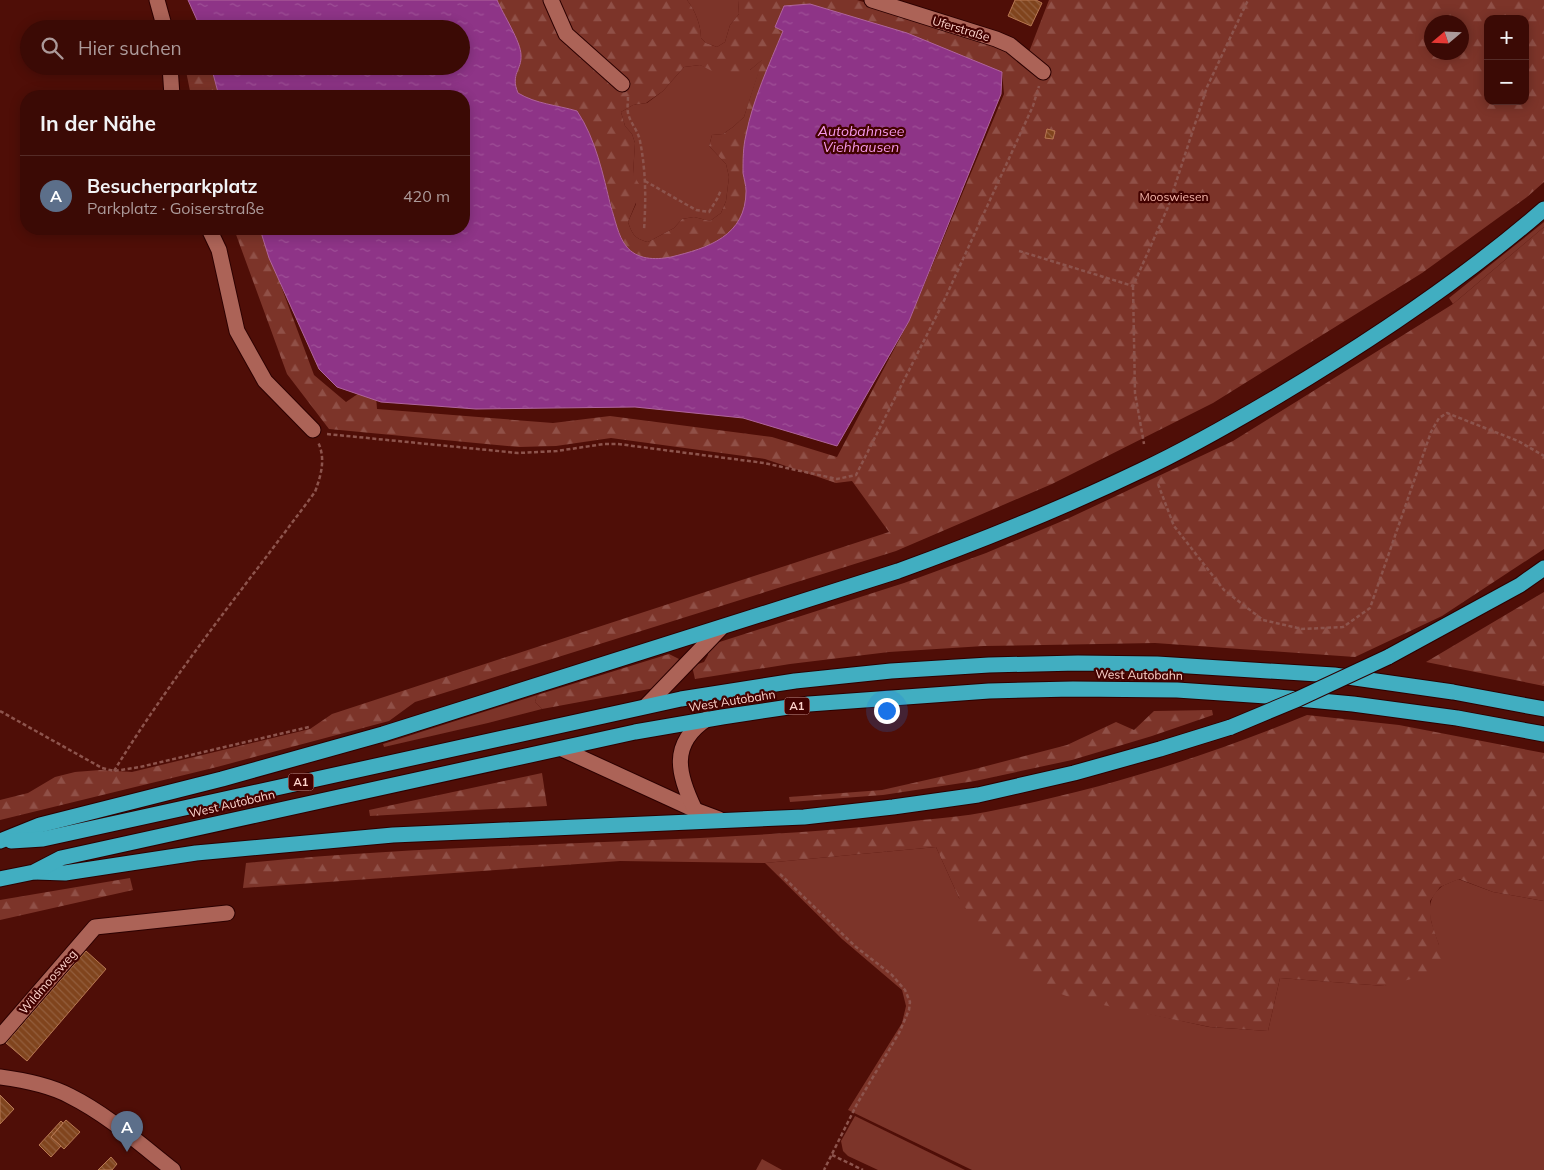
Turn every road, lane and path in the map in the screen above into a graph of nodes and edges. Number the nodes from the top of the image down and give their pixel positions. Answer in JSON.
{"nodes":[{"id":1,"x":157,"y":0,"type":"edge"},
{"id":2,"x":551,"y":0,"type":"edge"},
{"id":3,"x":872,"y":0,"type":"edge"},
{"id":4,"x":1248,"y":0,"type":"edge"},
{"id":5,"x":163,"y":20,"type":"edge"},
{"id":6,"x":1043,"y":72,"type":"joint"},
{"id":7,"x":171,"y":75,"type":"edge"},
{"id":8,"x":622,"y":84,"type":"joint"},
{"id":9,"x":172,"y":90,"type":"edge"},
{"id":10,"x":645,"y":181,"type":"junction"},
{"id":11,"x":720,"y":190,"type":"dead end"},
{"id":12,"x":1544,"y":209,"type":"edge"},
{"id":13,"x":644,"y":230,"type":"dead end"},
{"id":14,"x":212,"y":235,"type":"edge"},
{"id":15,"x":1019,"y":251,"type":"dead end"},
{"id":16,"x":1133,"y":286,"type":"junction"},
{"id":17,"x":313,"y":430,"type":"junction"},
{"id":18,"x":1144,"y":444,"type":"dead end"},
{"id":19,"x":1544,"y":456,"type":"edge"},
{"id":20,"x":1158,"y":484,"type":"dead end"},
{"id":21,"x":1544,"y":568,"type":"edge"},
{"id":22,"x":721,"y":628,"type":"junction"},
{"id":23,"x":646,"y":706,"type":"junction"},
{"id":24,"x":1544,"y":709,"type":"edge"},
{"id":25,"x":0,"y":711,"type":"edge"},
{"id":26,"x":707,"y":719,"type":"junction"},
{"id":27,"x":309,"y":727,"type":"dead end"},
{"id":28,"x":1544,"y":734,"type":"edge"},
{"id":29,"x":562,"y":749,"type":"junction"},
{"id":30,"x":114,"y":771,"type":"junction"},
{"id":31,"x":696,"y":810,"type":"junction"},
{"id":32,"x":719,"y":819,"type":"junction"},
{"id":33,"x":0,"y":842,"type":"edge"},
{"id":34,"x":34,"y":872,"type":"junction"},
{"id":35,"x":780,"y":874,"type":"dead end"},
{"id":36,"x":0,"y":879,"type":"edge"},
{"id":37,"x":227,"y":913,"type":"dead end"},
{"id":38,"x":0,"y":1037,"type":"edge"},
{"id":39,"x":0,"y":1077,"type":"edge"},
{"id":40,"x":832,"y":1155,"type":"junction"},
{"id":41,"x":172,"y":1170,"type":"edge"},
{"id":42,"x":824,"y":1170,"type":"edge"},
{"id":43,"x":863,"y":1170,"type":"edge"}],
"edges":[{"from":1,"to":5,"type":"street"},
{"from":2,"to":8,"type":"street"},
{"from":3,"to":6,"type":"street","name":"Uferstraße"},
{"from":4,"to":16,"type":"path"},
{"from":6,"to":17,"type":"path"},
{"from":7,"to":9,"type":"street"},
{"from":8,"to":10,"type":"path"},
{"from":10,"to":11,"type":"path"},
{"from":10,"to":13,"type":"path"},
{"from":12,"to":22,"type":"highway"},
{"from":14,"to":17,"type":"street"},
{"from":15,"to":16,"type":"path"},
{"from":16,"to":18,"type":"path"},
{"from":17,"to":30,"type":"path"},
{"from":19,"to":20,"type":"path"},
{"from":21,"to":32,"type":"highway","bridge":true},
{"from":22,"to":23,"type":"street"},
{"from":22,"to":33,"type":"highway"},
{"from":23,"to":24,"type":"highway","name":"West Autobahn","number":"A1"},
{"from":23,"to":33,"type":"highway","name":"West Autobahn","number":"A1"},
{"from":25,"to":30,"type":"path"},
{"from":26,"to":28,"type":"highway","name":"West Autobahn","number":"A1"},
{"from":26,"to":29,"type":"highway","name":"West Autobahn","number":"A1"},
{"from":26,"to":31,"type":"street"},
{"from":27,"to":30,"type":"path"},
{"from":29,"to":31,"type":"street"},
{"from":29,"to":34,"type":"highway","name":"West Autobahn","number":"A1"},
{"from":31,"to":32,"type":"street"},
{"from":32,"to":34,"type":"highway"},
{"from":34,"to":36,"type":"highway","name":"West Autobahn","number":"A1"},
{"from":35,"to":40,"type":"path"},
{"from":37,"to":38,"type":"street","name":"Wildmoosweg"},
{"from":39,"to":41,"type":"street"},
{"from":40,"to":42,"type":"path"},
{"from":40,"to":43,"type":"path"}]}
